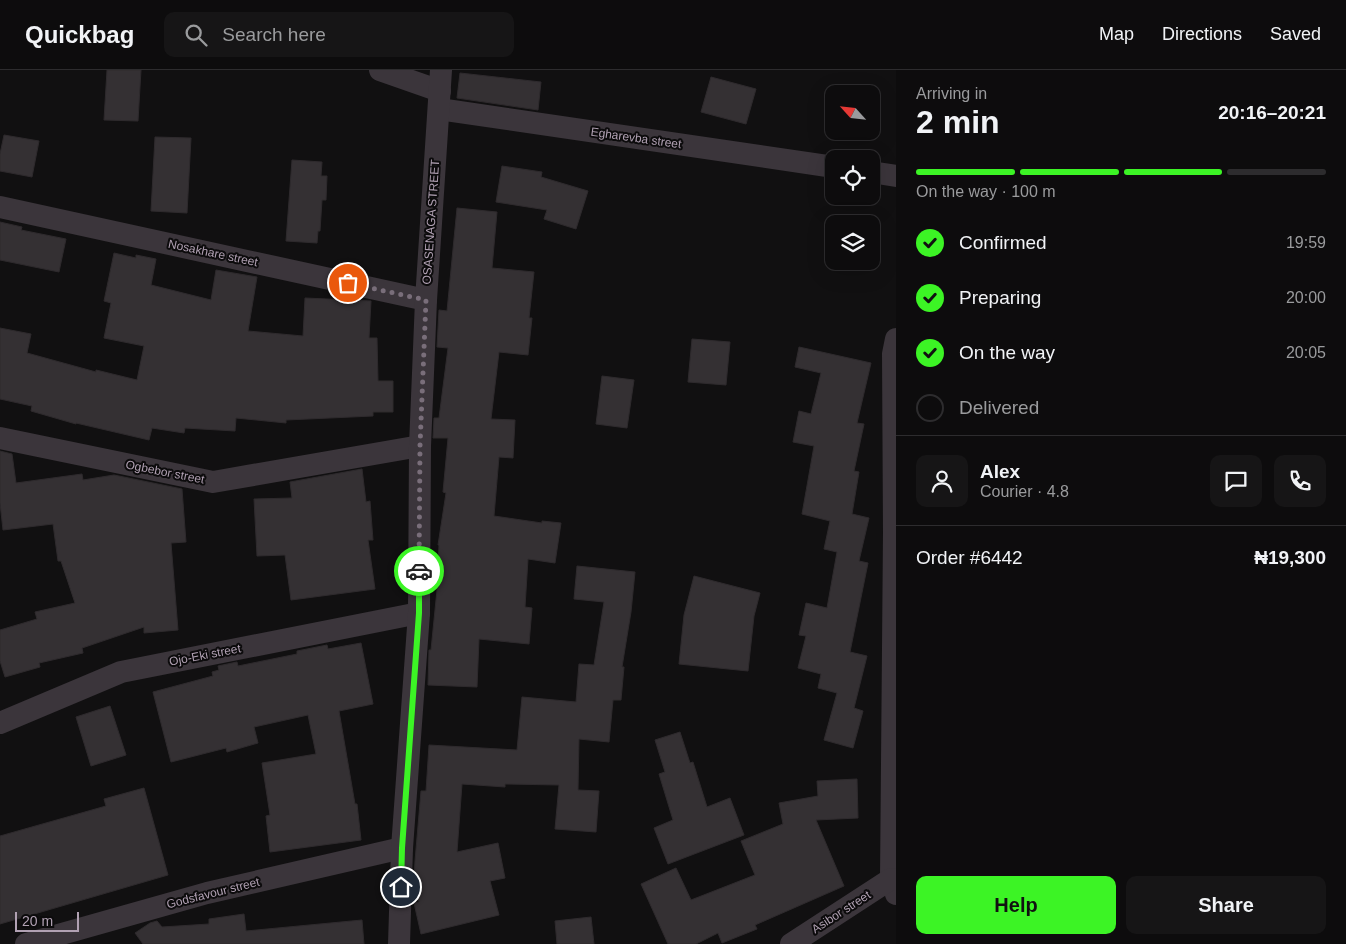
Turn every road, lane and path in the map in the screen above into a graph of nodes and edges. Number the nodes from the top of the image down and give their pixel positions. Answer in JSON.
{"nodes":[{"id":1,"x":380,"y":70,"type":"edge"},
{"id":2,"x":440,"y":90,"type":"edge"},
{"id":3,"x":825,"y":165,"type":"edge"},
{"id":4,"x":880,"y":173,"type":"edge"},
{"id":5,"x":896,"y":176,"type":"edge"},
{"id":6,"x":0,"y":207,"type":"edge"},
{"id":7,"x":426,"y":300,"type":"junction"},
{"id":8,"x":896,"y":340,"type":"edge"},
{"id":9,"x":5,"y":444,"type":"edge"},
{"id":10,"x":420,"y":446,"type":"junction"},
{"id":11,"x":419,"y":613,"type":"junction"},
{"id":12,"x":0,"y":723,"type":"edge"},
{"id":13,"x":402,"y":848,"type":"junction"},
{"id":14,"x":894,"y":884,"type":"edge"},
{"id":15,"x":26,"y":944,"type":"edge"},
{"id":16,"x":399,"y":944,"type":"edge"},
{"id":17,"x":791,"y":944,"type":"edge"}],
"edges":[{"from":1,"to":2,"type":"street","name":"Egharevba street"},
{"from":2,"to":3,"type":"street","name":"Egharevba street"},
{"from":2,"to":7,"type":"street","name":"OSASENAGA STREET"},
{"from":4,"to":5,"type":"street"},
{"from":6,"to":7,"type":"street","name":"Nosakhare street"},
{"from":7,"to":10,"type":"street","name":"OSASENAGA STREET"},
{"from":8,"to":14,"type":"street"},
{"from":9,"to":10,"type":"street","name":"Ogbebor street"},
{"from":10,"to":11,"type":"street","name":"OSASENAGA STREET"},
{"from":11,"to":12,"type":"street","name":"Ojo-Eki street"},
{"from":11,"to":13,"type":"street","name":"OSASENAGA STREET"},
{"from":13,"to":15,"type":"street","name":"Godsfavour street"},
{"from":13,"to":16,"type":"street","name":"OSASENAGA STREET"},
{"from":14,"to":17,"type":"street","name":"Asibor street"}]}
